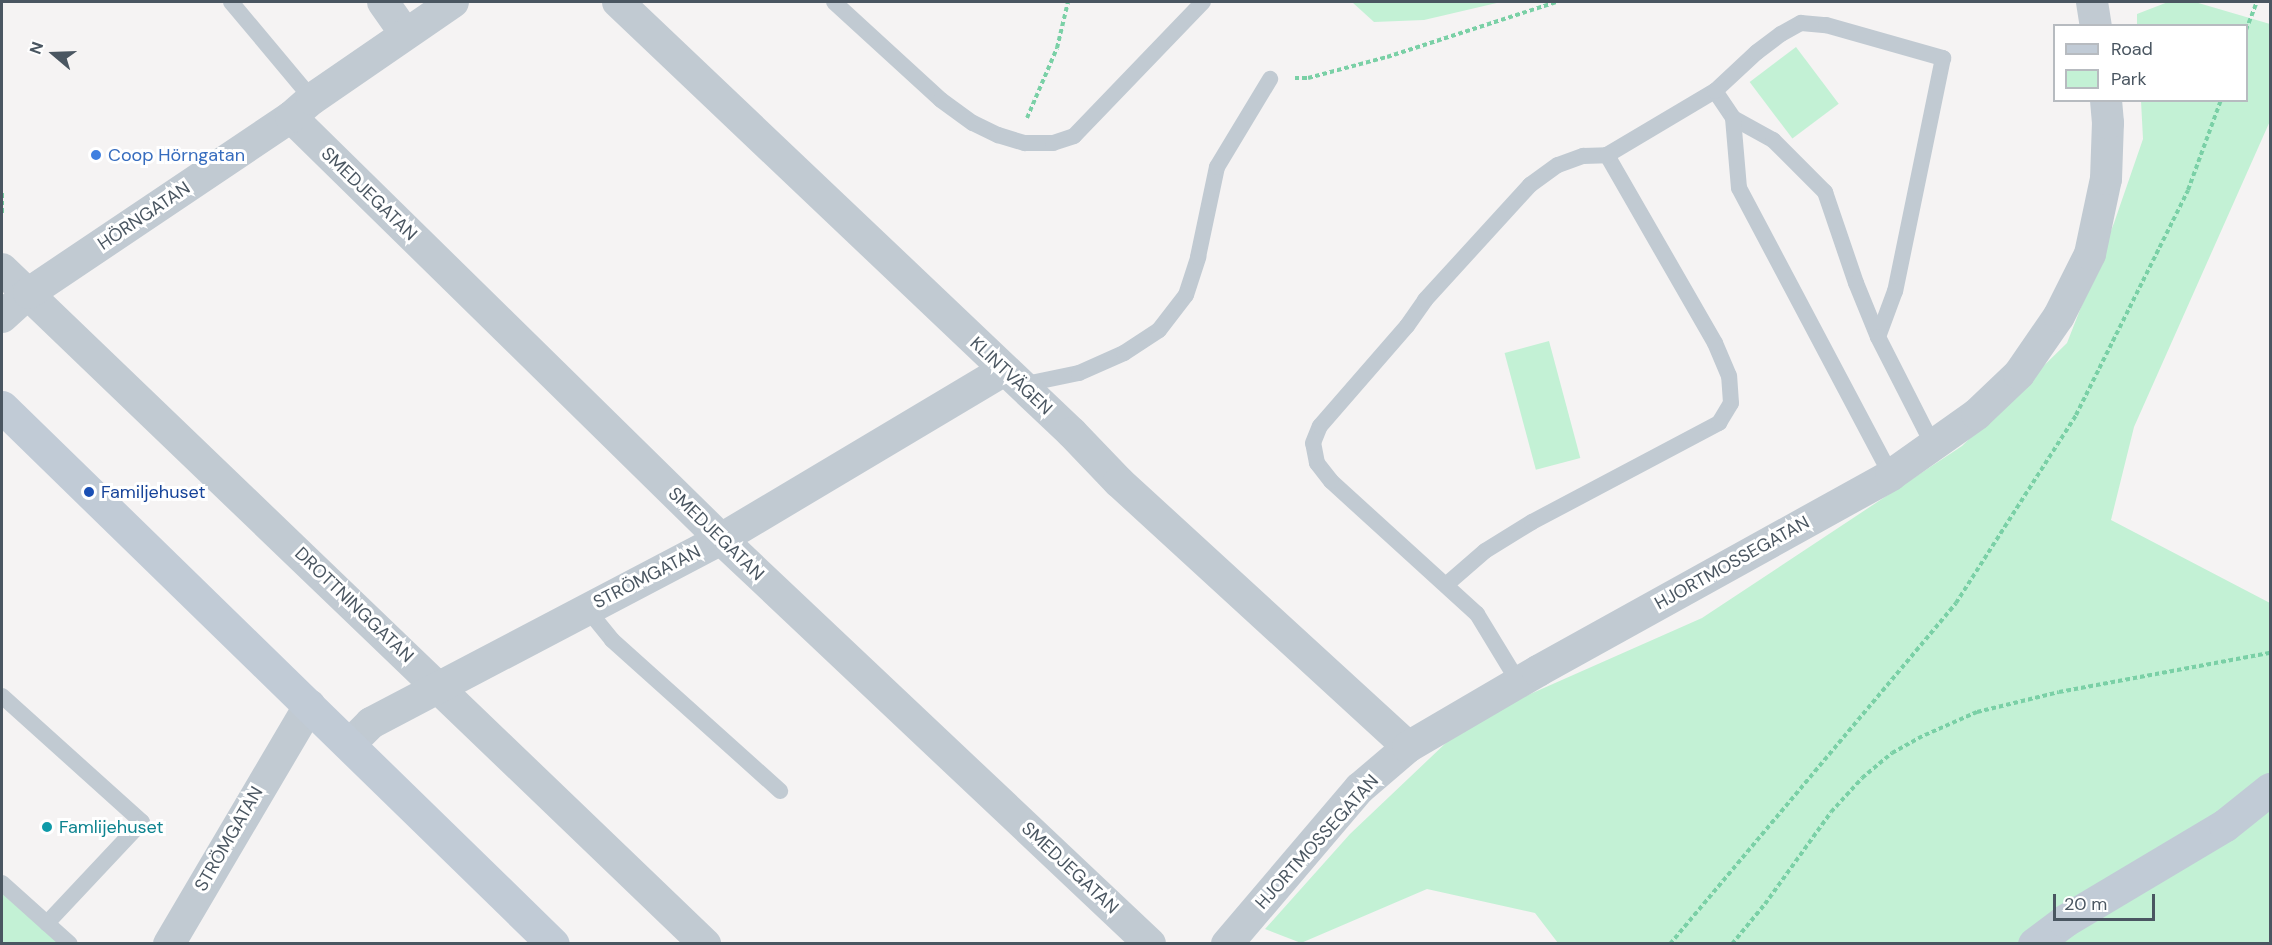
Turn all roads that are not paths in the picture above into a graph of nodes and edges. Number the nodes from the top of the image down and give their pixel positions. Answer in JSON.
{"nodes":[{"id":1,"x":231,"y":2,"type":"edge"},
{"id":2,"x":383,"y":2,"type":"edge"},
{"id":3,"x":453,"y":2,"type":"edge"},
{"id":4,"x":618,"y":2,"type":"edge"},
{"id":5,"x":834,"y":2,"type":"edge"},
{"id":6,"x":1203,"y":2,"type":"edge"},
{"id":7,"x":2092,"y":2,"type":"edge"},
{"id":8,"x":2096,"y":24,"type":"edge"},
{"id":9,"x":405,"y":33,"type":"junction"},
{"id":10,"x":1270,"y":79,"type":"road end"},
{"id":11,"x":1715,"y":91,"type":"junction"},
{"id":12,"x":2106,"y":102,"type":"edge"},
{"id":13,"x":302,"y":108,"type":"junction"},
{"id":14,"x":1733,"y":118,"type":"junction"},
{"id":15,"x":1607,"y":154,"type":"junction"},
{"id":16,"x":2,"y":269,"type":"edge"},
{"id":17,"x":29,"y":293,"type":"junction"},
{"id":18,"x":2,"y":317,"type":"edge"},
{"id":19,"x":1878,"y":337,"type":"junction"},
{"id":20,"x":1013,"y":378,"type":"junction"},
{"id":21,"x":2,"y":407,"type":"edge"},
{"id":22,"x":1933,"y":445,"type":"junction"},
{"id":23,"x":1891,"y":475,"type":"junction"},
{"id":24,"x":721,"y":539,"type":"junction"},
{"id":25,"x":1447,"y":584,"type":"junction"},
{"id":26,"x":587,"y":609,"type":"junction"},
{"id":27,"x":1519,"y":683,"type":"junction"},
{"id":28,"x":438,"y":686,"type":"junction"},
{"id":29,"x":2,"y":696,"type":"edge"},
{"id":30,"x":310,"y":705,"type":"junction"},
{"id":31,"x":350,"y":745,"type":"junction"},
{"id":32,"x":1408,"y":747,"type":"junction"},
{"id":33,"x":2271,"y":789,"type":"edge"},
{"id":34,"x":780,"y":791,"type":"dead end"},
{"id":35,"x":2,"y":883,"type":"edge"},
{"id":36,"x":47,"y":923,"type":"junction"},
{"id":37,"x":70,"y":944,"type":"edge"},
{"id":38,"x":169,"y":944,"type":"edge"},
{"id":39,"x":553,"y":944,"type":"edge"},
{"id":40,"x":705,"y":944,"type":"edge"},
{"id":41,"x":1150,"y":944,"type":"edge"},
{"id":42,"x":1227,"y":944,"type":"edge"},
{"id":43,"x":2034,"y":944,"type":"edge"}],
"edges":[{"from":1,"to":13,"type":"lane"},
{"from":2,"to":9,"type":"street"},
{"from":3,"to":9,"type":"street","name":"HÖRNGATAN"},
{"from":4,"to":20,"type":"street","name":"KLINTVÄGEN"},
{"from":5,"to":6,"type":"lane"},
{"from":7,"to":8,"type":"street"},
{"from":9,"to":13,"type":"street","name":"HÖRNGATAN"},
{"from":10,"to":20,"type":"lane"},
{"from":11,"to":14,"type":"lane"},
{"from":11,"to":15,"type":"lane"},
{"from":11,"to":19,"type":"lane"},
{"from":12,"to":22,"type":"street","name":"HJORTMOSSEGATAN"},
{"from":13,"to":17,"type":"street","name":"HÖRNGATAN"},
{"from":13,"to":24,"type":"street","name":"SMEDJEGATAN"},
{"from":14,"to":19,"type":"lane"},
{"from":14,"to":23,"type":"lane"},
{"from":15,"to":25,"type":"lane"},
{"from":15,"to":25,"type":"lane"},
{"from":16,"to":17,"type":"street","name":"DROTTNINGGATAN"},
{"from":17,"to":18,"type":"street","name":"HÖRNGATAN"},
{"from":17,"to":28,"type":"street","name":"DROTTNINGGATAN"},
{"from":19,"to":22,"type":"lane"},
{"from":20,"to":24,"type":"street","name":"STRÖMGATAN"},
{"from":20,"to":32,"type":"street","name":"KLINTVÄGEN"},
{"from":21,"to":30,"type":"street"},
{"from":22,"to":23,"type":"street","name":"HJORTMOSSEGATAN"},
{"from":23,"to":27,"type":"street","name":"HJORTMOSSEGATAN"},
{"from":24,"to":26,"type":"street","name":"STRÖMGATAN"},
{"from":24,"to":41,"type":"street","name":"SMEDJEGATAN"},
{"from":25,"to":27,"type":"lane"},
{"from":26,"to":28,"type":"street","name":"STRÖMGATAN"},
{"from":26,"to":34,"type":"lane"},
{"from":27,"to":32,"type":"street","name":"HJORTMOSSEGATAN"},
{"from":28,"to":31,"type":"street","name":"STRÖMGATAN"},
{"from":28,"to":40,"type":"street","name":"DROTTNINGGATAN"},
{"from":29,"to":36,"type":"lane"},
{"from":30,"to":31,"type":"street"},
{"from":30,"to":38,"type":"street","name":"STRÖMGATAN"},
{"from":31,"to":39,"type":"street"},
{"from":32,"to":42,"type":"street","name":"HJORTMOSSEGATAN"},
{"from":33,"to":43,"type":"street"},
{"from":35,"to":36,"type":"lane"},
{"from":36,"to":37,"type":"lane"}]}
